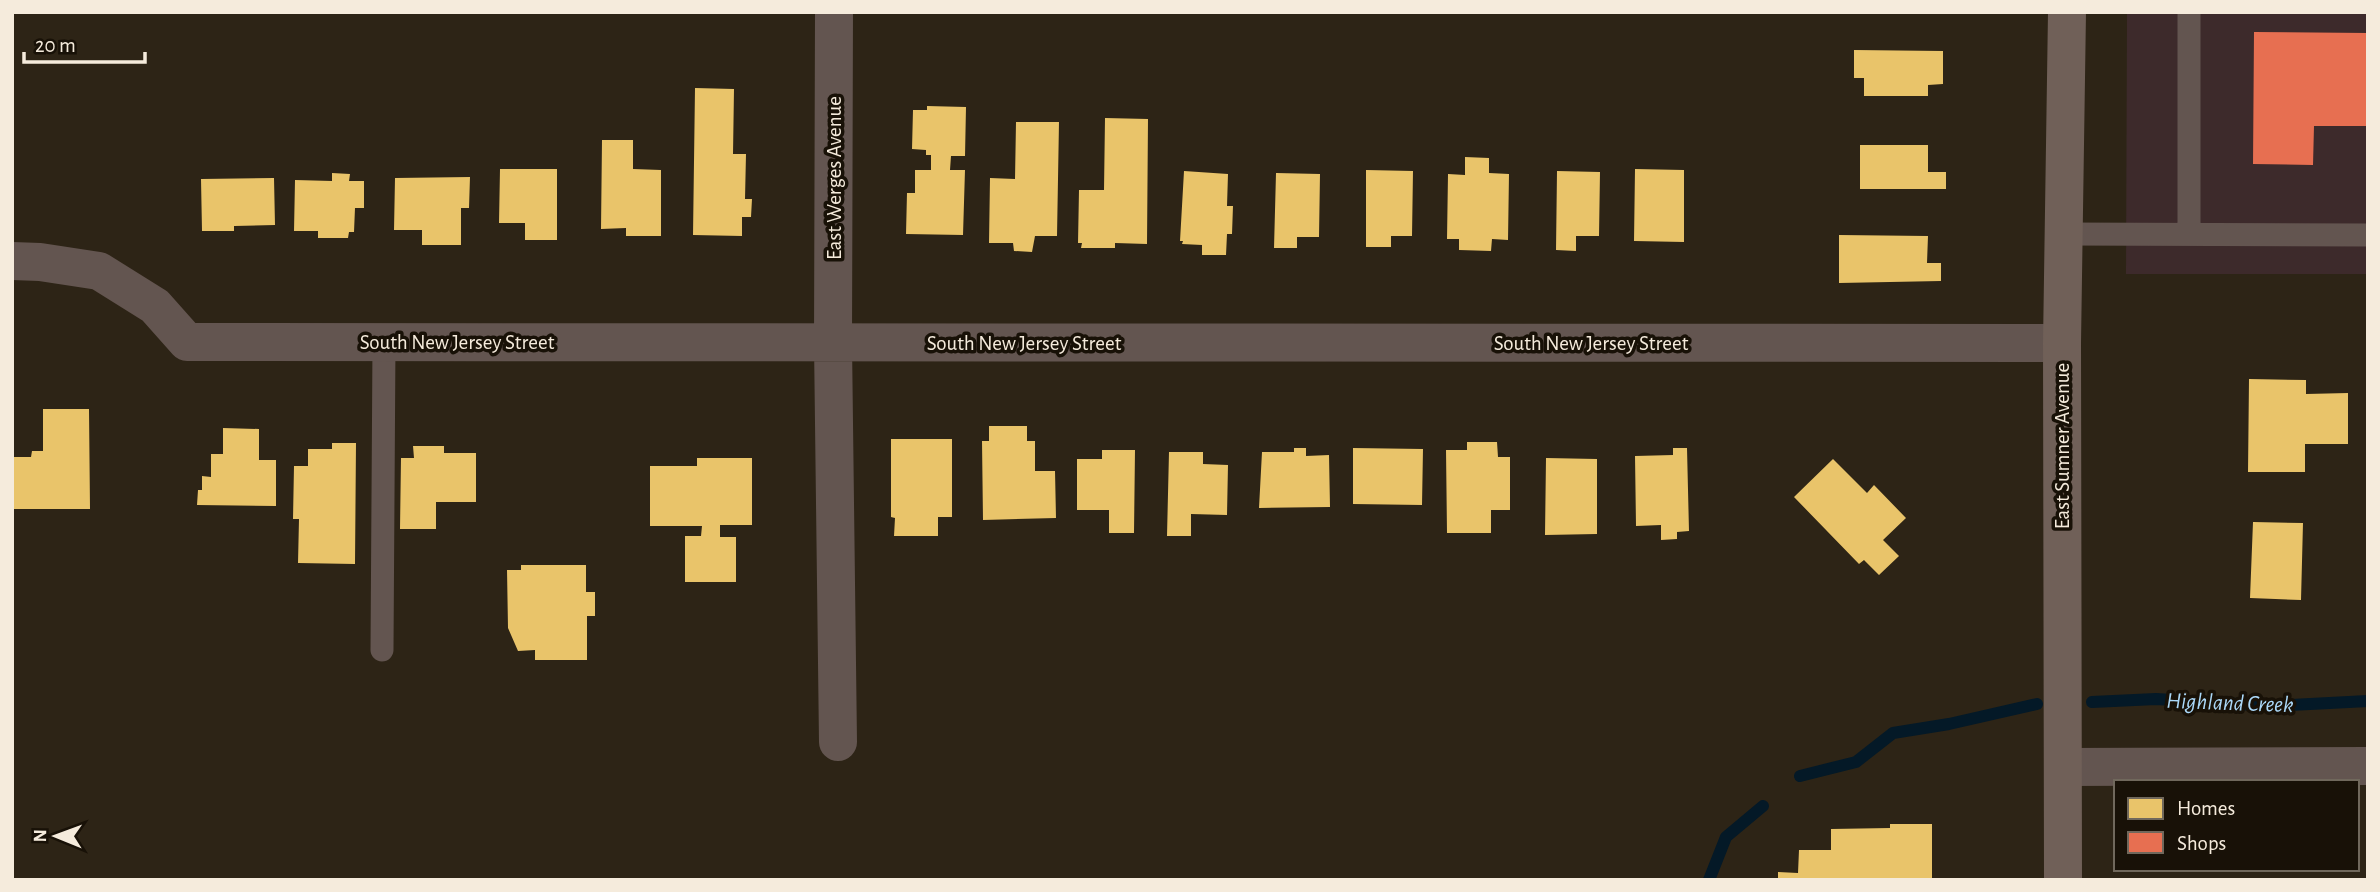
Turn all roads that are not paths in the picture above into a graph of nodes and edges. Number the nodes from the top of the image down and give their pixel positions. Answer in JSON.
{"nodes":[{"id":1,"x":834,"y":12,"type":"edge"},
{"id":2,"x":2067,"y":12,"type":"edge"},
{"id":3,"x":2189,"y":12,"type":"edge"},
{"id":4,"x":2064,"y":234,"type":"junction"},
{"id":5,"x":2189,"y":234,"type":"junction"},
{"id":6,"x":2368,"y":235,"type":"edge"},
{"id":7,"x":12,"y":261,"type":"edge"},
{"id":8,"x":384,"y":342,"type":"junction"},
{"id":9,"x":833,"y":343,"type":"junction"},
{"id":10,"x":2062,"y":343,"type":"junction"},
{"id":11,"x":382,"y":650,"type":"dead end"},
{"id":12,"x":838,"y":742,"type":"dead end"},
{"id":13,"x":2368,"y":766,"type":"edge"},
{"id":14,"x":2063,"y":767,"type":"junction"},
{"id":15,"x":2063,"y":880,"type":"edge"}],
"edges":[{"from":1,"to":9,"type":"street","name":"East Werges Avenue"},
{"from":2,"to":4,"type":"street","name":"East Sumner Avenue"},
{"from":3,"to":5,"type":"lane"},
{"from":4,"to":5,"type":"lane"},
{"from":4,"to":10,"type":"street","name":"East Sumner Avenue"},
{"from":5,"to":6,"type":"lane"},
{"from":7,"to":8,"type":"street","name":"South New Jersey Street"},
{"from":8,"to":9,"type":"street","name":"South New Jersey Street"},
{"from":8,"to":11,"type":"lane"},
{"from":9,"to":10,"type":"street","name":"South New Jersey Street"},
{"from":9,"to":12,"type":"street","name":"East Werges Avenue"},
{"from":10,"to":14,"type":"street","name":"East Sumner Avenue"},
{"from":13,"to":14,"type":"street"},
{"from":14,"to":15,"type":"street","name":"East Sumner Avenue"}]}
